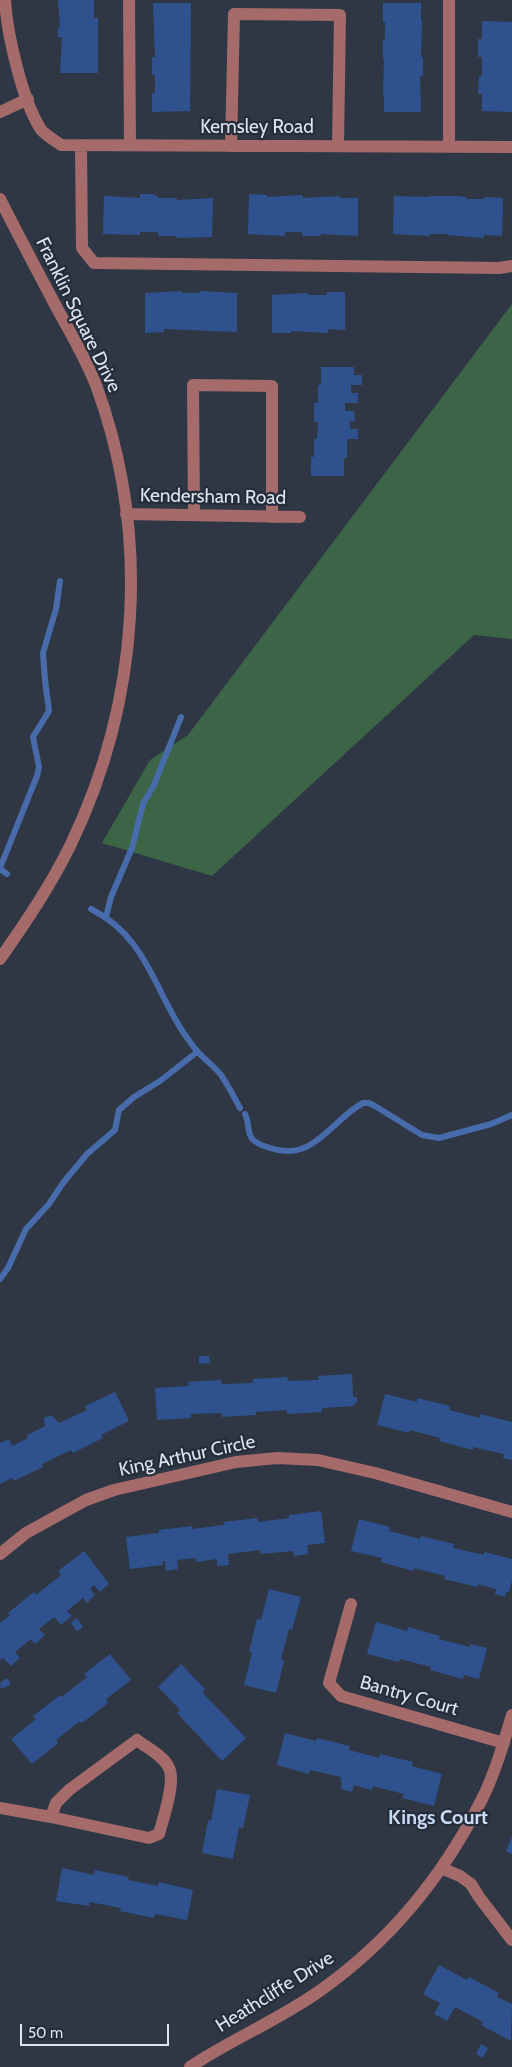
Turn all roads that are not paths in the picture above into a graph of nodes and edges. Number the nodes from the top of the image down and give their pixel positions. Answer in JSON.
{"nodes":[{"id":1,"x":5,"y":0,"type":"edge"},
{"id":2,"x":129,"y":0,"type":"edge"},
{"id":3,"x":449,"y":0,"type":"edge"},
{"id":4,"x":28,"y":99,"type":"junction"},
{"id":5,"x":0,"y":112,"type":"edge"},
{"id":6,"x":81,"y":145,"type":"junction"},
{"id":7,"x":130,"y":146,"type":"junction"},
{"id":8,"x":231,"y":146,"type":"junction"},
{"id":9,"x":338,"y":146,"type":"junction"},
{"id":10,"x":449,"y":147,"type":"junction"},
{"id":11,"x":512,"y":147,"type":"edge"},
{"id":12,"x":0,"y":199,"type":"edge"},
{"id":13,"x":512,"y":266,"type":"edge"},
{"id":14,"x":126,"y":514,"type":"junction"},
{"id":15,"x":194,"y":515,"type":"junction"},
{"id":16,"x":272,"y":517,"type":"junction"},
{"id":17,"x":300,"y":517,"type":"dead end"},
{"id":18,"x":0,"y":959,"type":"edge"},
{"id":19,"x":512,"y":1512,"type":"edge"},
{"id":20,"x":0,"y":1554,"type":"edge"},
{"id":21,"x":350,"y":1604,"type":"dead end"},
{"id":22,"x":512,"y":1715,"type":"edge"},
{"id":23,"x":504,"y":1743,"type":"junction"},
{"id":24,"x":0,"y":1808,"type":"edge"},
{"id":25,"x":51,"y":1817,"type":"junction"},
{"id":26,"x":441,"y":1868,"type":"junction"},
{"id":27,"x":512,"y":1940,"type":"edge"},
{"id":28,"x":190,"y":2067,"type":"edge"}],
"edges":[{"from":1,"to":4,"type":"street","name":"Kemsley Road"},
{"from":2,"to":7,"type":"street"},
{"from":3,"to":10,"type":"street"},
{"from":4,"to":5,"type":"street"},
{"from":4,"to":6,"type":"street","name":"Kemsley Road"},
{"from":6,"to":7,"type":"street","name":"Kemsley Road"},
{"from":6,"to":13,"type":"street"},
{"from":7,"to":8,"type":"street","name":"Kemsley Road"},
{"from":8,"to":9,"type":"street","name":"Kemsley Road"},
{"from":8,"to":9,"type":"street"},
{"from":9,"to":10,"type":"street","name":"Kemsley Road"},
{"from":10,"to":11,"type":"street","name":"Kemsley Road"},
{"from":12,"to":14,"type":"street","name":"Franklin Square Drive"},
{"from":14,"to":15,"type":"street","name":"Kendersham Road"},
{"from":14,"to":18,"type":"street","name":"Franklin Square Drive"},
{"from":15,"to":16,"type":"street","name":"Kendersham Road"},
{"from":15,"to":16,"type":"street"},
{"from":16,"to":17,"type":"street","name":"Kendersham Road"},
{"from":19,"to":20,"type":"street","name":"King Arthur Circle"},
{"from":21,"to":23,"type":"street","name":"Bantry Court"},
{"from":22,"to":23,"type":"street","name":"Heathcliffe Drive"},
{"from":23,"to":26,"type":"street","name":"Heathcliffe Drive"},
{"from":24,"to":25,"type":"street"},
{"from":25,"to":25,"type":"street"},
{"from":26,"to":27,"type":"street"},
{"from":26,"to":28,"type":"street","name":"Heathcliffe Drive"}]}
